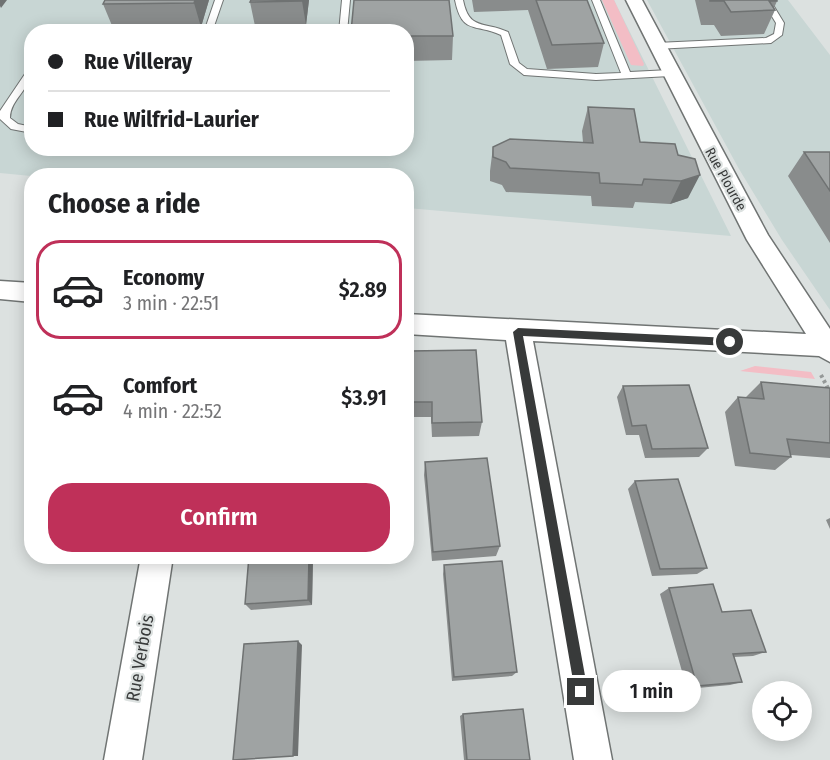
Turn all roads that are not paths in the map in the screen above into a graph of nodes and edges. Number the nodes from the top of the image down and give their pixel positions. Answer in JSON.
{"nodes":[{"id":1,"x":219,"y":0,"type":"edge"},
{"id":2,"x":346,"y":0,"type":"edge"},
{"id":3,"x":459,"y":0,"type":"edge"},
{"id":4,"x":596,"y":0,"type":"edge"},
{"id":5,"x":634,"y":0,"type":"edge"},
{"id":6,"x":766,"y":0,"type":"edge"},
{"id":7,"x":211,"y":24,"type":"edge"},
{"id":8,"x":344,"y":24,"type":"edge"},
{"id":9,"x":656,"y":46,"type":"junction"},
{"id":10,"x":670,"y":73,"type":"junction"},
{"id":11,"x":626,"y":75,"type":"junction"},
{"id":12,"x":24,"y":82,"type":"edge"},
{"id":13,"x":24,"y":129,"type":"edge"},
{"id":14,"x":0,"y":290,"type":"edge"},
{"id":15,"x":24,"y":292,"type":"edge"},
{"id":16,"x":414,"y":325,"type":"edge"},
{"id":17,"x":518,"y":332,"type":"junction"},
{"id":18,"x":828,"y":349,"type":"edge"},
{"id":19,"x":156,"y":564,"type":"edge"},
{"id":20,"x":123,"y":760,"type":"edge"},
{"id":21,"x":593,"y":760,"type":"edge"}],
"edges":[{"from":1,"to":7,"type":"lane"},
{"from":2,"to":8,"type":"lane"},
{"from":3,"to":11,"type":"lane"},
{"from":4,"to":11,"type":"lane"},
{"from":5,"to":9,"type":"street","name":"Rue Plourde"},
{"from":6,"to":9,"type":"lane"},
{"from":9,"to":10,"type":"street","name":"Rue Plourde"},
{"from":10,"to":11,"type":"lane"},
{"from":10,"to":18,"type":"street","name":"Rue Plourde"},
{"from":12,"to":13,"type":"lane"},
{"from":14,"to":15,"type":"street"},
{"from":16,"to":17,"type":"street"},
{"from":17,"to":18,"type":"street"},
{"from":17,"to":21,"type":"street"},
{"from":19,"to":20,"type":"street","name":"Rue Verbois"}]}
